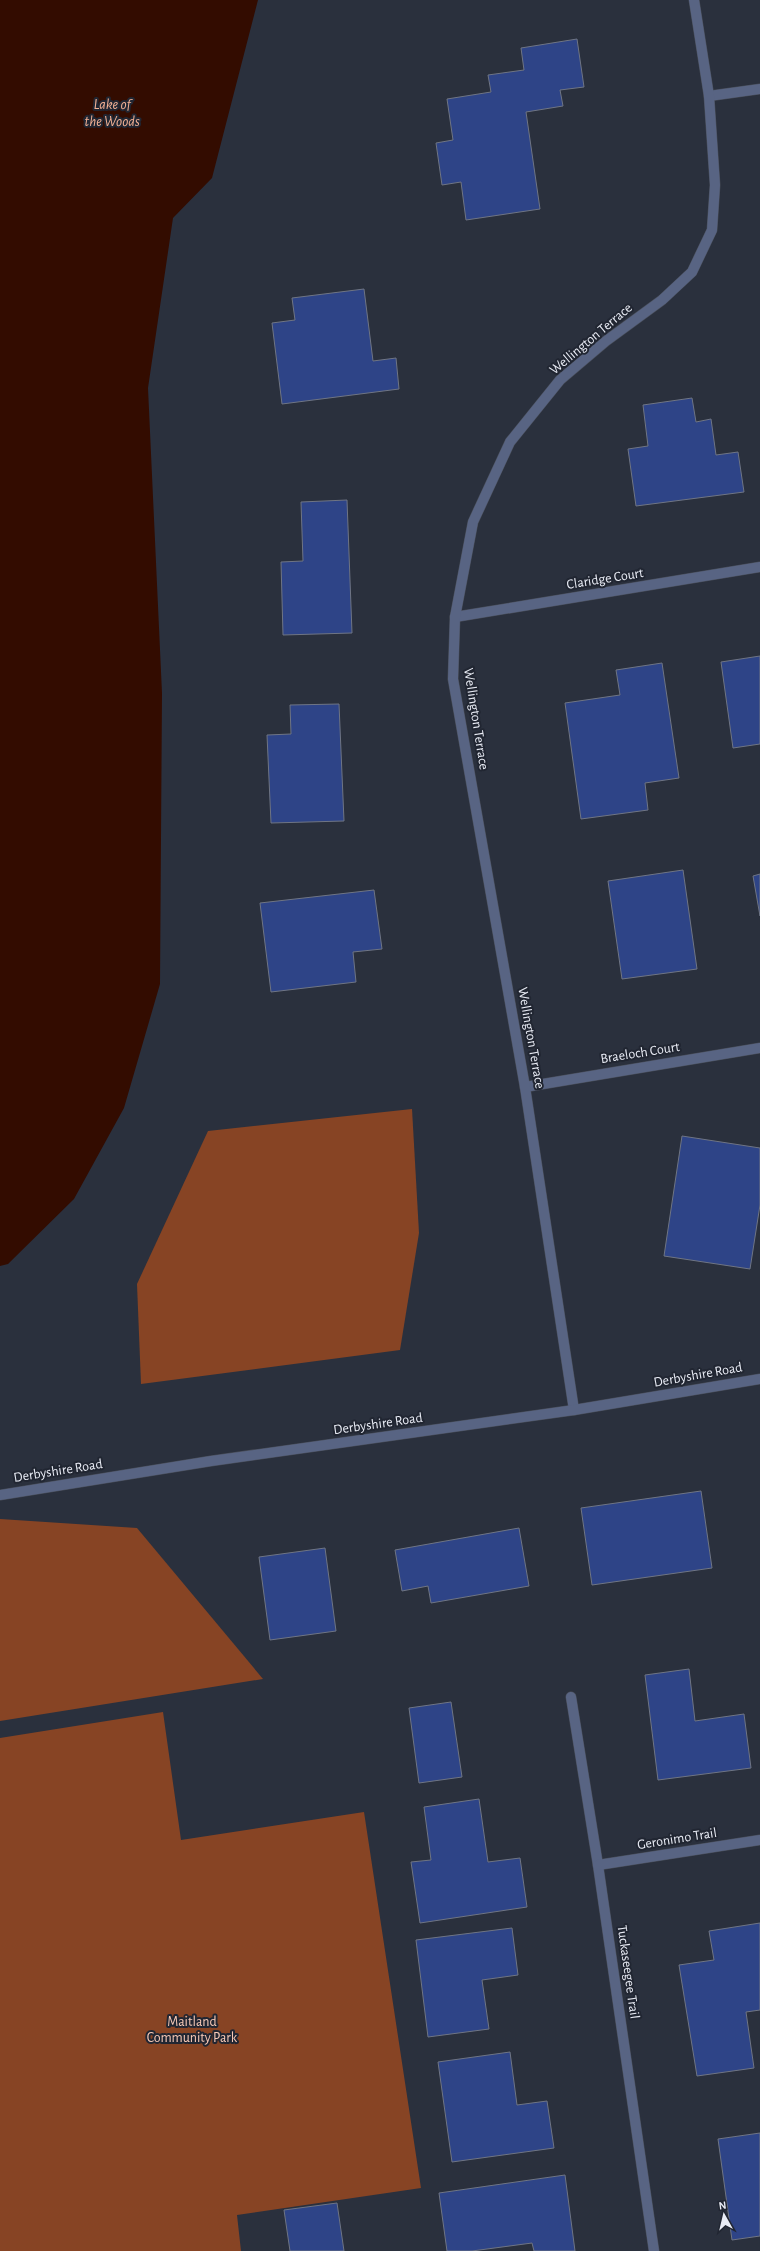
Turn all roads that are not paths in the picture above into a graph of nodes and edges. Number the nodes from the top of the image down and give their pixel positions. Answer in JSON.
{"nodes":[{"id":1,"x":694,"y":0,"type":"edge"},
{"id":2,"x":760,"y":90,"type":"edge"},
{"id":3,"x":709,"y":96,"type":"junction"},
{"id":4,"x":760,"y":567,"type":"edge"},
{"id":5,"x":455,"y":617,"type":"junction"},
{"id":6,"x":760,"y":1048,"type":"edge"},
{"id":7,"x":525,"y":1087,"type":"junction"},
{"id":8,"x":760,"y":1379,"type":"edge"},
{"id":9,"x":574,"y":1410,"type":"junction"},
{"id":10,"x":0,"y":1495,"type":"edge"},
{"id":11,"x":570,"y":1697,"type":"dead end"},
{"id":12,"x":760,"y":1840,"type":"edge"},
{"id":13,"x":598,"y":1864,"type":"junction"},
{"id":14,"x":654,"y":2251,"type":"edge"}],
"edges":[{"from":1,"to":3,"type":"street","name":"Wellington Terrace"},
{"from":2,"to":3,"type":"street"},
{"from":3,"to":5,"type":"street","name":"Wellington Terrace"},
{"from":4,"to":5,"type":"street","name":"Claridge Court"},
{"from":5,"to":7,"type":"street","name":"Wellington Terrace"},
{"from":6,"to":7,"type":"street","name":"Braeloch Court"},
{"from":7,"to":9,"type":"street","name":"Wellington Terrace"},
{"from":8,"to":9,"type":"street","name":"Derbyshire Road"},
{"from":9,"to":10,"type":"street","name":"Derbyshire Road"},
{"from":11,"to":13,"type":"street","name":"Tuckaseegee Trail"},
{"from":12,"to":13,"type":"street","name":"Geronimo Trail"},
{"from":13,"to":14,"type":"street","name":"Tuckaseegee Trail"}]}
